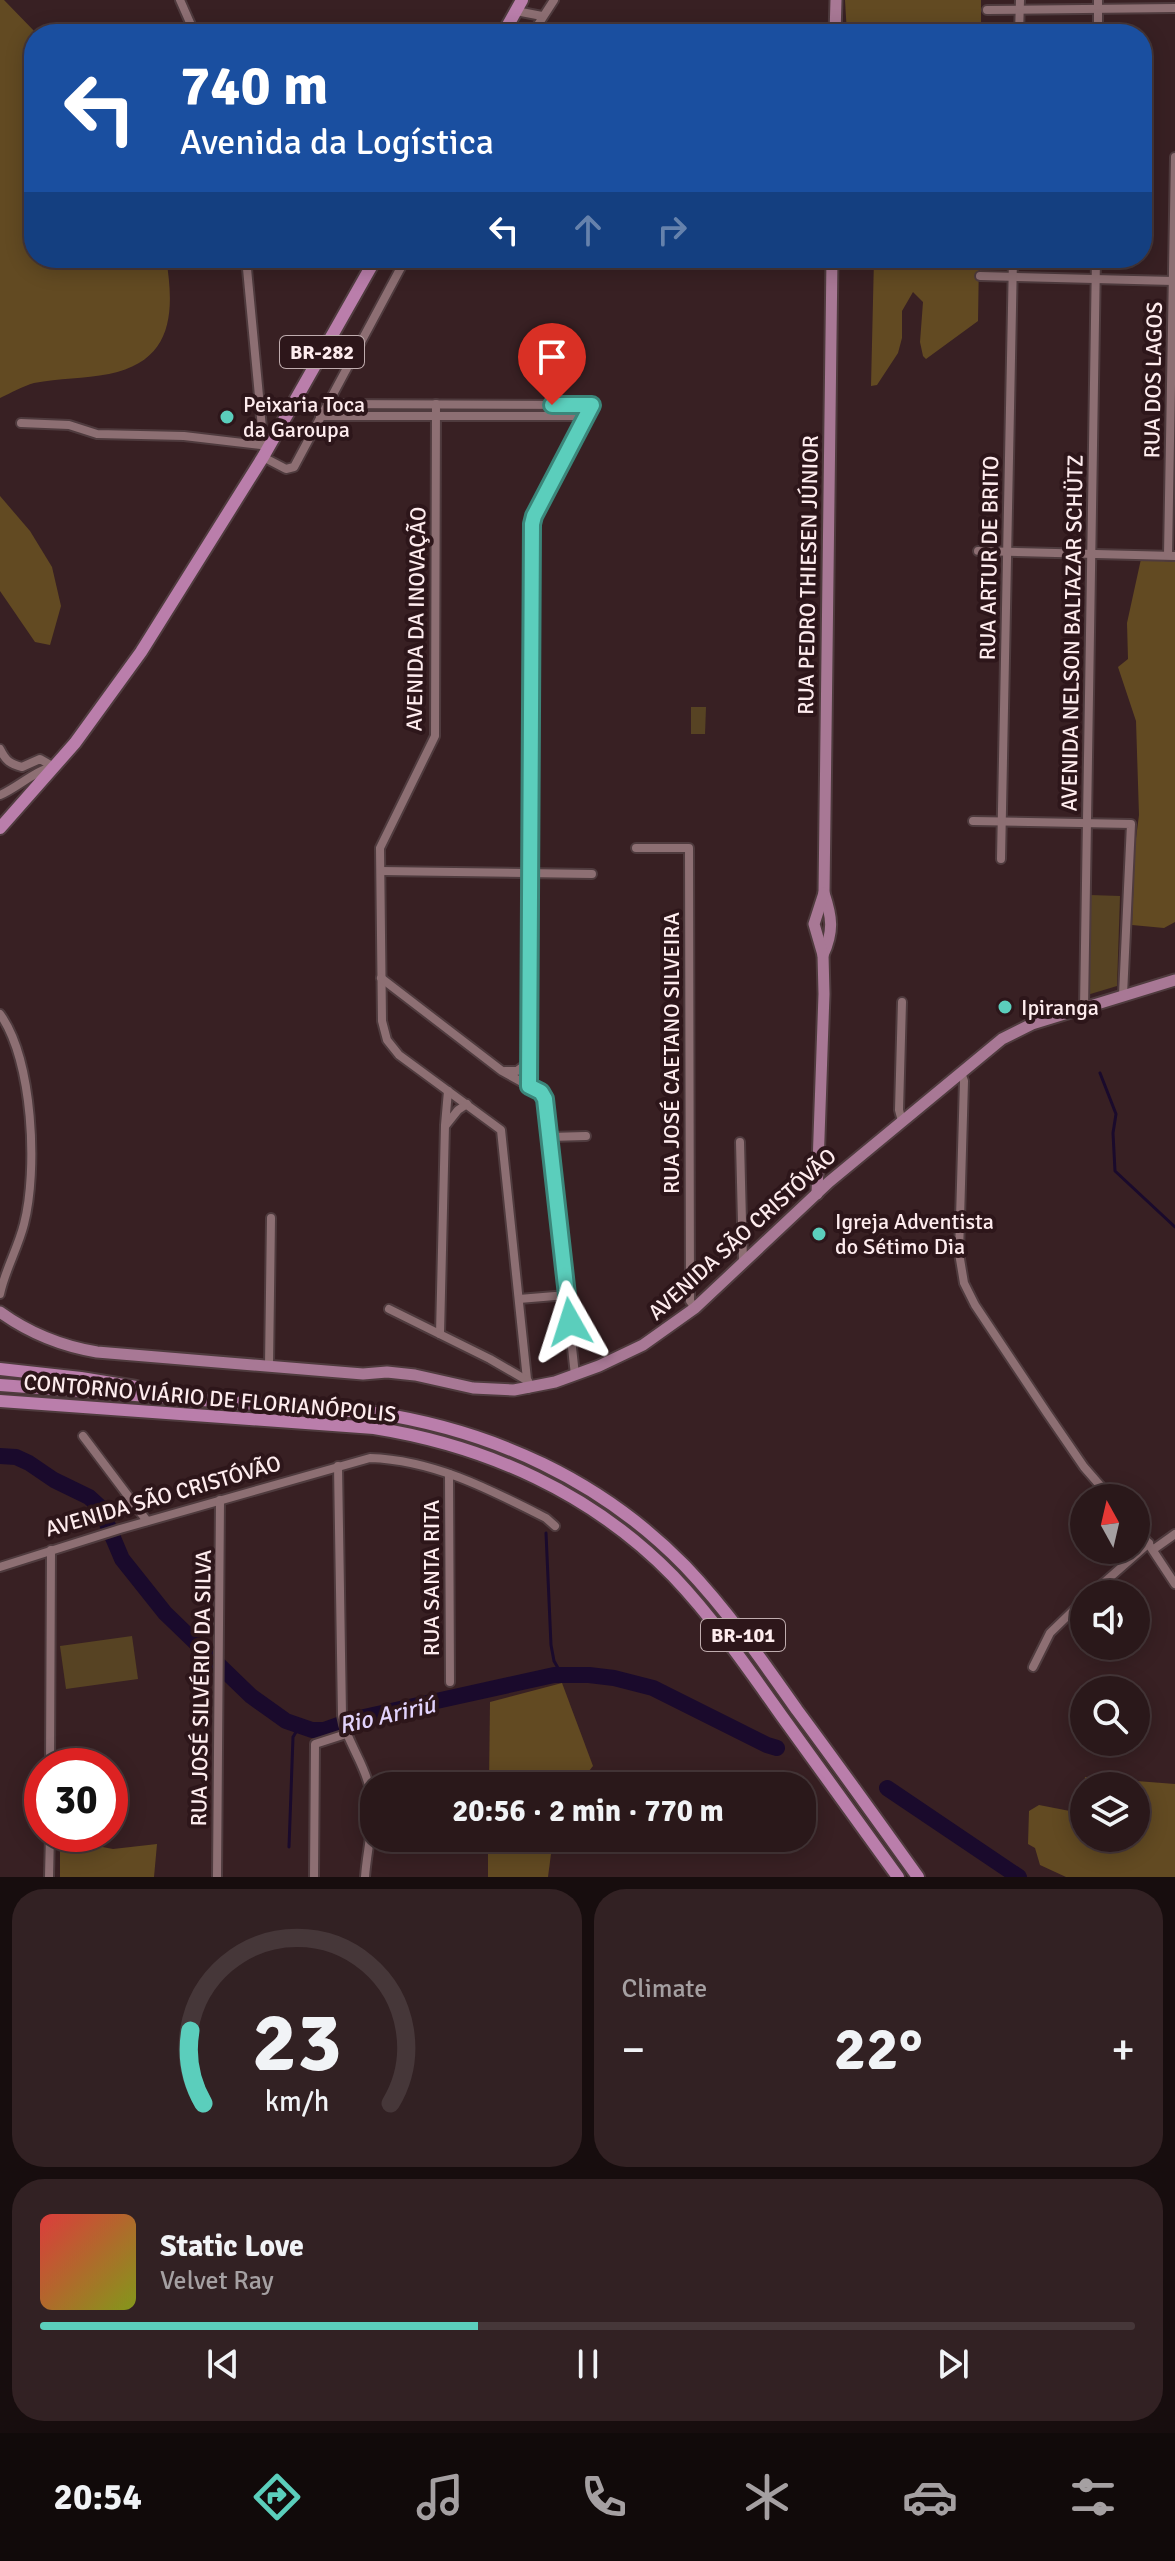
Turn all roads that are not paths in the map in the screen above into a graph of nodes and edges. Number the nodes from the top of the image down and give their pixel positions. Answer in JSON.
{"nodes":[{"id":1,"x":180,"y":0,"type":"edge"},
{"id":2,"x":554,"y":0,"type":"edge"},
{"id":3,"x":836,"y":0,"type":"edge"},
{"id":4,"x":1020,"y":0,"type":"edge"},
{"id":5,"x":1098,"y":4,"type":"edge"},
{"id":6,"x":519,"y":5,"type":"edge"},
{"id":7,"x":1175,"y":8,"type":"edge"},
{"id":8,"x":987,"y":10,"type":"dead end"},
{"id":9,"x":1020,"y":11,"type":"junction"},
{"id":10,"x":542,"y":16,"type":"junction"},
{"id":11,"x":191,"y":24,"type":"edge"},
{"id":12,"x":509,"y":24,"type":"edge"},
{"id":13,"x":538,"y":24,"type":"edge"},
{"id":14,"x":835,"y":24,"type":"edge"},
{"id":15,"x":1019,"y":24,"type":"edge"},
{"id":16,"x":1175,"y":157,"type":"edge"},
{"id":17,"x":247,"y":268,"type":"edge"},
{"id":18,"x":370,"y":268,"type":"edge"},
{"id":19,"x":401,"y":268,"type":"edge"},
{"id":20,"x":832,"y":268,"type":"edge"},
{"id":21,"x":1012,"y":268,"type":"edge"},
{"id":22,"x":1096,"y":268,"type":"edge"},
{"id":23,"x":980,"y":276,"type":"dead end"},
{"id":24,"x":1012,"y":277,"type":"junction"},
{"id":25,"x":1096,"y":279,"type":"junction"},
{"id":26,"x":1173,"y":281,"type":"edge"},
{"id":27,"x":327,"y":404,"type":"junction"},
{"id":28,"x":436,"y":404,"type":"junction"},
{"id":29,"x":320,"y":416,"type":"junction"},
{"id":30,"x":436,"y":416,"type":"junction"},
{"id":31,"x":586,"y":416,"type":"junction"},
{"id":32,"x":21,"y":423,"type":"dead end"},
{"id":33,"x":266,"y":452,"type":"junction"},
{"id":34,"x":978,"y":551,"type":"dead end"},
{"id":35,"x":1007,"y":551,"type":"junction"},
{"id":36,"x":1091,"y":553,"type":"junction"},
{"id":37,"x":1172,"y":556,"type":"edge"},
{"id":38,"x":0,"y":749,"type":"edge"},
{"id":39,"x":54,"y":767,"type":"junction"},
{"id":40,"x":0,"y":795,"type":"edge"},
{"id":41,"x":973,"y":821,"type":"dead end"},
{"id":42,"x":1002,"y":822,"type":"junction"},
{"id":43,"x":1086,"y":823,"type":"junction"},
{"id":44,"x":1,"y":830,"type":"edge"},
{"id":45,"x":636,"y":848,"type":"dead end"},
{"id":46,"x":1001,"y":859,"type":"dead end"},
{"id":47,"x":381,"y":871,"type":"junction"},
{"id":48,"x":530,"y":873,"type":"junction"},
{"id":49,"x":592,"y":874,"type":"dead end"},
{"id":50,"x":824,"y":893,"type":"junction"},
{"id":51,"x":817,"y":914,"type":"junction"},
{"id":52,"x":831,"y":916,"type":"junction"},
{"id":53,"x":830,"y":939,"type":"junction"},
{"id":54,"x":817,"y":940,"type":"junction"},
{"id":55,"x":823,"y":955,"type":"junction"},
{"id":56,"x":381,"y":978,"type":"junction"},
{"id":57,"x":1175,"y":980,"type":"edge"},
{"id":58,"x":1123,"y":995,"type":"junction"},
{"id":59,"x":902,"y":1002,"type":"dead end"},
{"id":60,"x":1084,"y":1008,"type":"junction"},
{"id":61,"x":0,"y":1014,"type":"edge"},
{"id":62,"x":529,"y":1062,"type":"junction"},
{"id":63,"x":506,"y":1072,"type":"junction"},
{"id":64,"x":961,"y":1073,"type":"junction"},
{"id":65,"x":529,"y":1081,"type":"junction"},
{"id":66,"x":448,"y":1091,"type":"junction"},
{"id":67,"x":467,"y":1104,"type":"junction"},
{"id":68,"x":902,"y":1121,"type":"junction"},
{"id":69,"x":445,"y":1125,"type":"junction"},
{"id":70,"x":586,"y":1136,"type":"dead end"},
{"id":71,"x":549,"y":1137,"type":"junction"},
{"id":72,"x":740,"y":1142,"type":"dead end"},
{"id":73,"x":819,"y":1156,"type":"junction"},
{"id":74,"x":843,"y":1170,"type":"junction"},
{"id":75,"x":817,"y":1194,"type":"junction"},
{"id":76,"x":271,"y":1218,"type":"dead end"},
{"id":77,"x":743,"y":1262,"type":"junction"},
{"id":78,"x":0,"y":1294,"type":"edge"},
{"id":79,"x":567,"y":1295,"type":"junction"},
{"id":80,"x":519,"y":1299,"type":"junction"},
{"id":81,"x":695,"y":1308,"type":"junction"},
{"id":82,"x":389,"y":1309,"type":"dead end"},
{"id":83,"x":0,"y":1312,"type":"edge"},
{"id":84,"x":440,"y":1334,"type":"junction"},
{"id":85,"x":269,"y":1366,"type":"junction"},
{"id":86,"x":0,"y":1369,"type":"edge"},
{"id":87,"x":575,"y":1375,"type":"junction"},
{"id":88,"x":0,"y":1385,"type":"edge"},
{"id":89,"x":528,"y":1385,"type":"junction"},
{"id":90,"x":170,"y":1396,"type":"junction"},
{"id":91,"x":2,"y":1401,"type":"edge"},
{"id":92,"x":83,"y":1436,"type":"dead end"},
{"id":93,"x":338,"y":1466,"type":"junction"},
{"id":94,"x":449,"y":1474,"type":"junction"},
{"id":95,"x":1099,"y":1484,"type":"edge"},
{"id":96,"x":220,"y":1500,"type":"junction"},
{"id":97,"x":147,"y":1521,"type":"junction"},
{"id":98,"x":555,"y":1526,"type":"dead end"},
{"id":99,"x":1175,"y":1534,"type":"edge"},
{"id":100,"x":1151,"y":1546,"type":"junction"},
{"id":101,"x":51,"y":1550,"type":"junction"},
{"id":102,"x":0,"y":1567,"type":"edge"},
{"id":103,"x":1108,"y":1580,"type":"edge"},
{"id":104,"x":1175,"y":1584,"type":"edge"},
{"id":105,"x":1070,"y":1614,"type":"edge"},
{"id":106,"x":1033,"y":1667,"type":"dead end"},
{"id":107,"x":450,"y":1682,"type":"dead end"},
{"id":108,"x":345,"y":1731,"type":"junction"},
{"id":109,"x":50,"y":1748,"type":"edge"},
{"id":110,"x":50,"y":1852,"type":"edge"},
{"id":111,"x":49,"y":1877,"type":"edge"},
{"id":112,"x":217,"y":1877,"type":"edge"},
{"id":113,"x":314,"y":1877,"type":"edge"},
{"id":114,"x":365,"y":1877,"type":"edge"},
{"id":115,"x":898,"y":1877,"type":"edge"},
{"id":116,"x":918,"y":1877,"type":"edge"}],
"edges":[{"from":1,"to":11,"type":"street"},
{"from":2,"to":10,"type":"street"},
{"from":3,"to":14,"type":"main road"},
{"from":4,"to":9,"type":"street"},
{"from":5,"to":7,"type":"street"},
{"from":5,"to":9,"type":"street"},
{"from":6,"to":10,"type":"street"},
{"from":6,"to":12,"type":"highway"},
{"from":8,"to":9,"type":"street"},
{"from":9,"to":15,"type":"street"},
{"from":10,"to":13,"type":"street"},
{"from":16,"to":26,"type":"street","name":"RUA DOS LAGOS"},
{"from":17,"to":33,"type":"street"},
{"from":18,"to":33,"type":"highway","number":"BR-282"},
{"from":19,"to":27,"type":"street"},
{"from":20,"to":50,"type":"main road","name":"RUA PEDRO THIESEN JÚNIOR"},
{"from":21,"to":24,"type":"street","name":"RUA ARTUR DE BRITO"},
{"from":22,"to":25,"type":"street","name":"AVENIDA NELSON BALTAZAR SCHÜTZ"},
{"from":23,"to":24,"type":"street"},
{"from":24,"to":25,"type":"street"},
{"from":24,"to":35,"type":"street","name":"RUA ARTUR DE BRITO"},
{"from":25,"to":26,"type":"street"},
{"from":25,"to":36,"type":"street","name":"AVENIDA NELSON BALTAZAR SCHÜTZ"},
{"from":26,"to":37,"type":"street","name":"RUA DOS LAGOS"},
{"from":27,"to":28,"type":"street"},
{"from":27,"to":29,"type":"street"},
{"from":28,"to":30,"type":"street","name":"AVENIDA DA INOVAÇÃO"},
{"from":28,"to":31,"type":"street"},
{"from":29,"to":30,"type":"street"},
{"from":29,"to":33,"type":"street"},
{"from":30,"to":31,"type":"street"},
{"from":30,"to":47,"type":"street","name":"AVENIDA DA INOVAÇÃO"},
{"from":31,"to":48,"type":"street"},
{"from":32,"to":33,"type":"street"},
{"from":33,"to":39,"type":"highway","number":"BR-282"},
{"from":34,"to":35,"type":"street"},
{"from":35,"to":36,"type":"street"},
{"from":35,"to":42,"type":"street","name":"RUA ARTUR DE BRITO"},
{"from":36,"to":37,"type":"street"},
{"from":36,"to":43,"type":"street","name":"AVENIDA NELSON BALTAZAR SCHÜTZ"},
{"from":38,"to":39,"type":"street"},
{"from":39,"to":40,"type":"street"},
{"from":39,"to":44,"type":"highway","number":"BR-282"},
{"from":41,"to":42,"type":"street"},
{"from":42,"to":43,"type":"street"},
{"from":42,"to":46,"type":"street","name":"RUA ARTUR DE BRITO"},
{"from":43,"to":58,"type":"street"},
{"from":43,"to":60,"type":"street","name":"AVENIDA NELSON BALTAZAR SCHÜTZ"},
{"from":45,"to":81,"type":"street","name":"RUA JOSÉ CAETANO SILVEIRA"},
{"from":47,"to":48,"type":"street"},
{"from":47,"to":56,"type":"street","name":"AVENIDA DA INOVAÇÃO"},
{"from":48,"to":49,"type":"street"},
{"from":48,"to":62,"type":"street"},
{"from":50,"to":51,"type":"main road","name":"RUA PEDRO THIESEN JÚNIOR"},
{"from":50,"to":52,"type":"main road","name":"RUA PEDRO THIESEN JÚNIOR"},
{"from":51,"to":52,"type":"main road"},
{"from":51,"to":54,"type":"main road","name":"RUA PEDRO THIESEN JÚNIOR"},
{"from":52,"to":53,"type":"main road","name":"RUA PEDRO THIESEN JÚNIOR"},
{"from":53,"to":54,"type":"main road"},
{"from":53,"to":55,"type":"main road","name":"RUA PEDRO THIESEN JÚNIOR"},
{"from":54,"to":55,"type":"main road","name":"RUA PEDRO THIESEN JÚNIOR"},
{"from":55,"to":73,"type":"main road","name":"RUA PEDRO THIESEN JÚNIOR"},
{"from":56,"to":63,"type":"street"},
{"from":56,"to":66,"type":"street","name":"AVENIDA DA INOVAÇÃO"},
{"from":57,"to":58,"type":"main road","name":"AVENIDA SÃO CRISTÓVÃO"},
{"from":58,"to":60,"type":"main road","name":"AVENIDA SÃO CRISTÓVÃO"},
{"from":59,"to":68,"type":"street"},
{"from":60,"to":64,"type":"main road","name":"AVENIDA SÃO CRISTÓVÃO"},
{"from":61,"to":78,"type":"street"},
{"from":62,"to":63,"type":"street"},
{"from":62,"to":65,"type":"street"},
{"from":63,"to":65,"type":"street"},
{"from":64,"to":68,"type":"main road","name":"AVENIDA SÃO CRISTÓVÃO"},
{"from":64,"to":95,"type":"street"},
{"from":65,"to":71,"type":"street"},
{"from":66,"to":67,"type":"street","name":"AVENIDA DA INOVAÇÃO"},
{"from":66,"to":69,"type":"street"},
{"from":67,"to":69,"type":"street"},
{"from":67,"to":80,"type":"street","name":"AVENIDA DA INOVAÇÃO"},
{"from":68,"to":74,"type":"main road","name":"AVENIDA SÃO CRISTÓVÃO"},
{"from":69,"to":84,"type":"street"},
{"from":70,"to":71,"type":"street"},
{"from":71,"to":79,"type":"street"},
{"from":72,"to":77,"type":"street"},
{"from":73,"to":74,"type":"main road"},
{"from":73,"to":75,"type":"main road","name":"RUA PEDRO THIESEN JÚNIOR"},
{"from":74,"to":75,"type":"main road","name":"AVENIDA SÃO CRISTÓVÃO"},
{"from":75,"to":77,"type":"main road","name":"AVENIDA SÃO CRISTÓVÃO"},
{"from":76,"to":85,"type":"street"},
{"from":77,"to":81,"type":"main road","name":"AVENIDA SÃO CRISTÓVÃO"},
{"from":79,"to":80,"type":"street"},
{"from":79,"to":87,"type":"street"},
{"from":80,"to":89,"type":"street","name":"AVENIDA DA INOVAÇÃO"},
{"from":81,"to":87,"type":"main road","name":"AVENIDA SÃO CRISTÓVÃO"},
{"from":82,"to":84,"type":"street"},
{"from":83,"to":85,"type":"main road","name":"AVENIDA SÃO CRISTÓVÃO"},
{"from":84,"to":89,"type":"street"},
{"from":85,"to":89,"type":"main road","name":"AVENIDA SÃO CRISTÓVÃO"},
{"from":86,"to":90,"type":"highway"},
{"from":87,"to":89,"type":"main road","name":"AVENIDA SÃO CRISTÓVÃO"},
{"from":88,"to":90,"type":"highway","name":"CONTORNO VIÁRIO DE FLORIANÓPOLIS","number":"BR-101"},
{"from":90,"to":116,"type":"highway","name":"CONTORNO VIÁRIO DE FLORIANÓPOLIS","number":"BR-101"},
{"from":91,"to":115,"type":"highway","name":"CONTORNO VIÁRIO DE FLORIANÓPOLIS","number":"BR-101"},
{"from":92,"to":97,"type":"street"},
{"from":93,"to":94,"type":"street","name":"AVENIDA SÃO CRISTÓVÃO"},
{"from":93,"to":96,"type":"street","name":"AVENIDA SÃO CRISTÓVÃO"},
{"from":93,"to":108,"type":"street"},
{"from":94,"to":98,"type":"street","name":"AVENIDA SÃO CRISTÓVÃO"},
{"from":94,"to":107,"type":"street","name":"RUA SANTA RITA"},
{"from":96,"to":97,"type":"street","name":"AVENIDA SÃO CRISTÓVÃO"},
{"from":96,"to":112,"type":"street","name":"RUA JOSÉ SILVÉRIO DA SILVA"},
{"from":97,"to":101,"type":"street","name":"AVENIDA SÃO CRISTÓVÃO"},
{"from":99,"to":100,"type":"street"},
{"from":100,"to":103,"type":"street"},
{"from":100,"to":104,"type":"street"},
{"from":101,"to":102,"type":"street","name":"AVENIDA SÃO CRISTÓVÃO"},
{"from":101,"to":109,"type":"street"},
{"from":105,"to":106,"type":"street"},
{"from":108,"to":113,"type":"street"},
{"from":108,"to":114,"type":"street"},
{"from":110,"to":111,"type":"street"}]}
